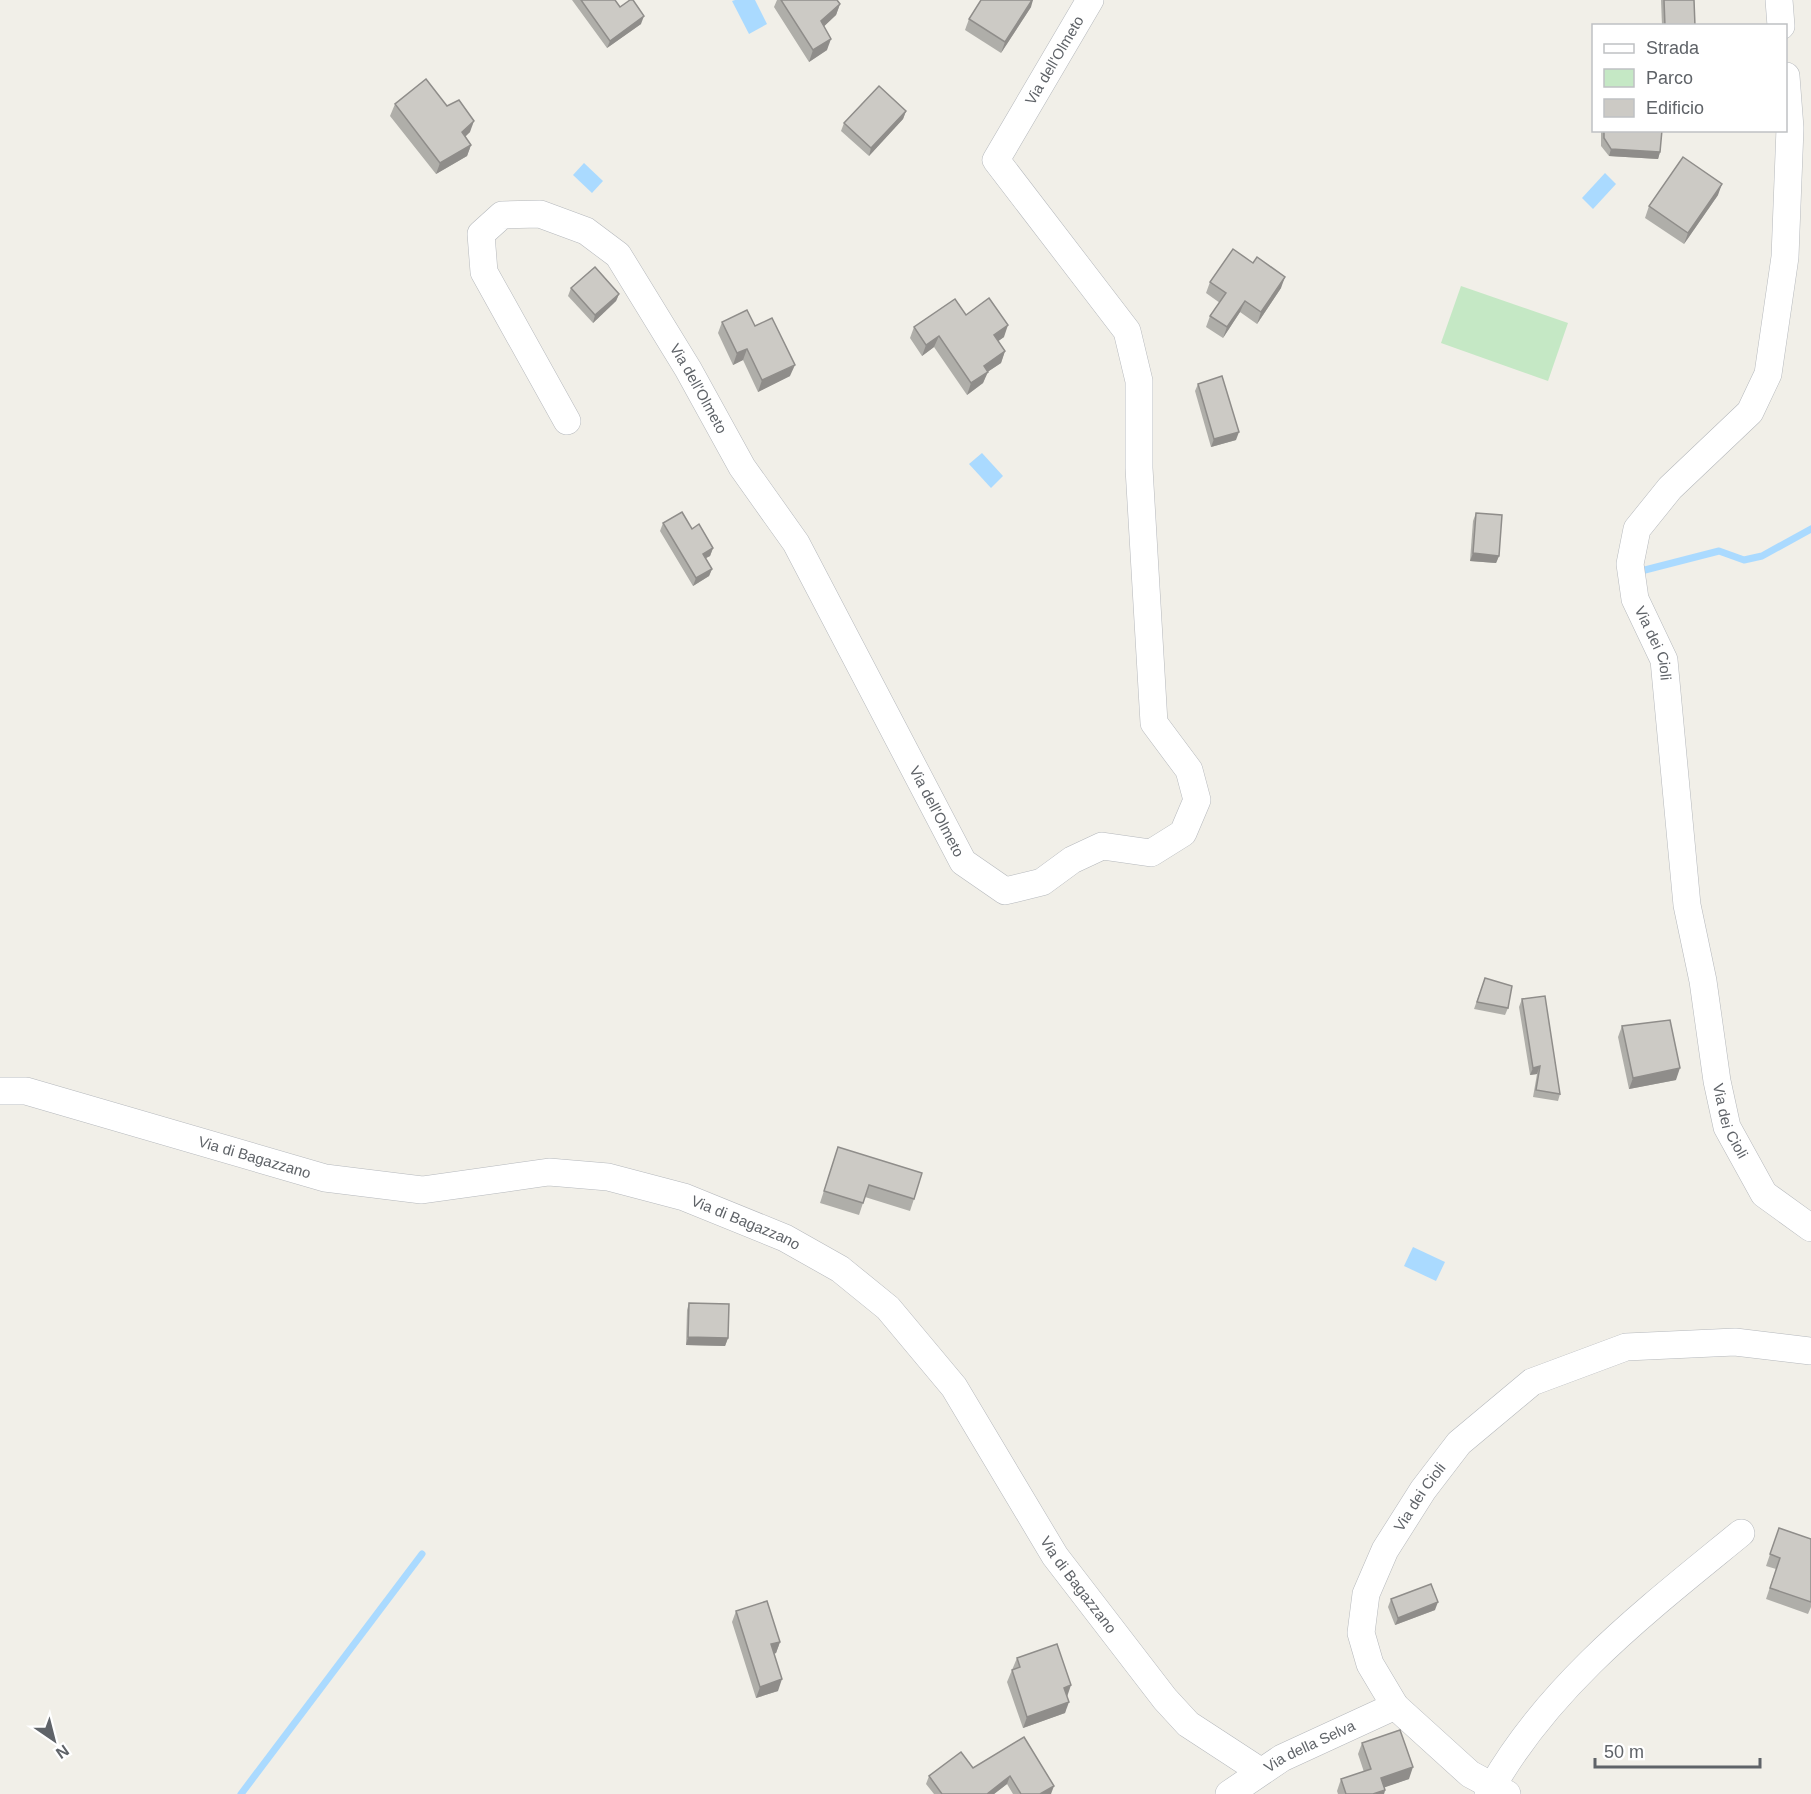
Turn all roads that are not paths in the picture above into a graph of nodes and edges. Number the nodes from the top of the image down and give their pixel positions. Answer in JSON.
{"nodes":[{"id":1,"x":1090,"y":0,"type":"edge"},
{"id":2,"x":1779,"y":0,"type":"edge"},
{"id":3,"x":1781,"y":24,"type":"edge"},
{"id":4,"x":1787,"y":96,"type":"edge"},
{"id":5,"x":567,"y":421,"type":"dead end"},
{"id":6,"x":0,"y":1091,"type":"edge"},
{"id":7,"x":1811,"y":1228,"type":"edge"},
{"id":8,"x":1811,"y":1351,"type":"edge"},
{"id":9,"x":1741,"y":1533,"type":"dead end"},
{"id":10,"x":1395,"y":1706,"type":"junction"},
{"id":11,"x":1260,"y":1772,"type":"junction"},
{"id":12,"x":1496,"y":1792,"type":"edge"},
{"id":13,"x":1229,"y":1794,"type":"edge"}],
"edges":[{"from":1,"to":5,"type":"street","name":"Via dell'Olmeto"},
{"from":2,"to":3,"type":"street"},
{"from":4,"to":7,"type":"street","name":"Via dei Cioli"},
{"from":6,"to":11,"type":"street","name":"Via di Bagazzano"},
{"from":8,"to":10,"type":"street","name":"Via dei Cioli"},
{"from":9,"to":12,"type":"street"},
{"from":10,"to":11,"type":"street","name":"Via della Selva"},
{"from":10,"to":12,"type":"street","name":"Via dei Cioli"},
{"from":11,"to":13,"type":"street","name":"Via della Selva"}]}
